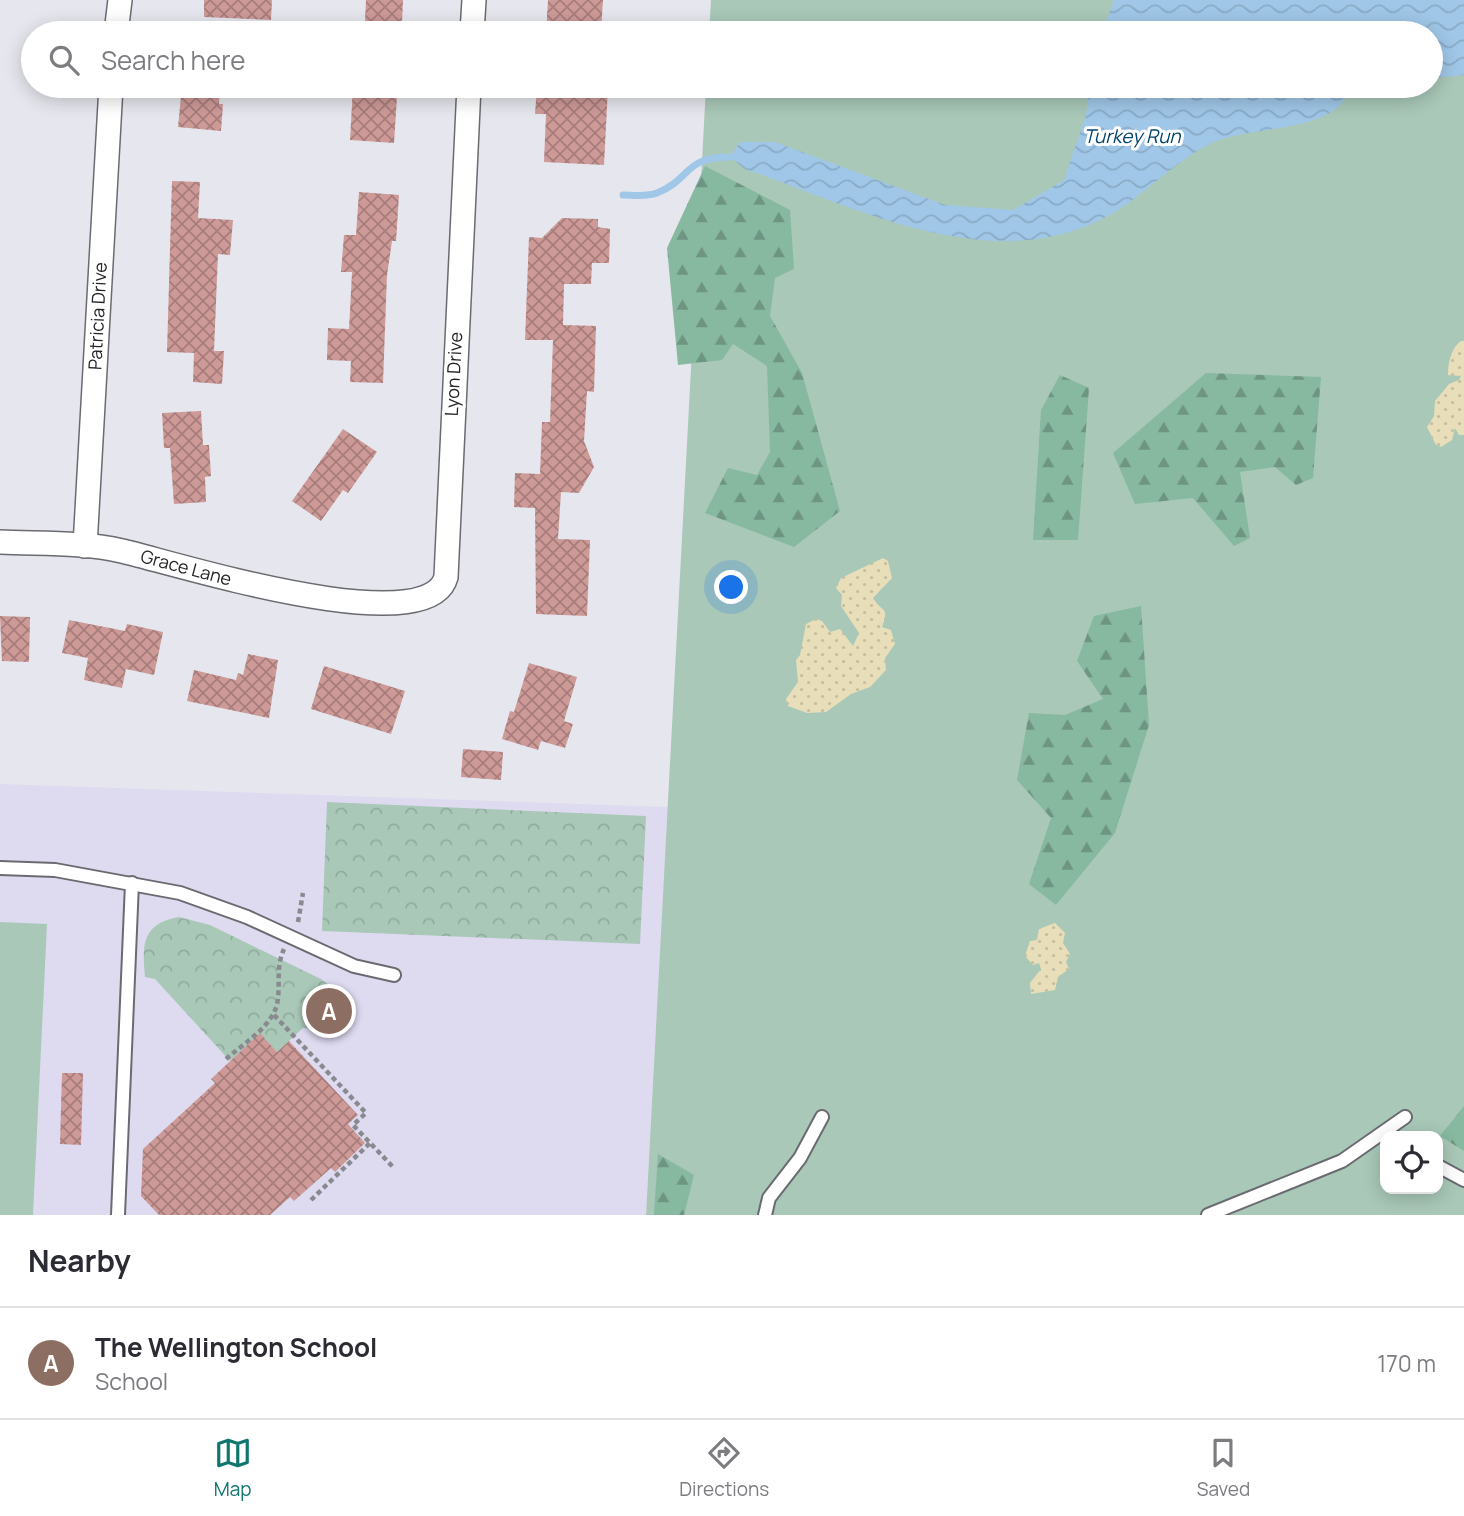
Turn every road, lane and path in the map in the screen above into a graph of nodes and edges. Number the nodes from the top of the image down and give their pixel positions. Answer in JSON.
{"nodes":[{"id":1,"x":120,"y":0,"type":"edge"},
{"id":2,"x":474,"y":0,"type":"edge"},
{"id":3,"x":117,"y":21,"type":"edge"},
{"id":4,"x":473,"y":21,"type":"edge"},
{"id":5,"x":110,"y":98,"type":"edge"},
{"id":6,"x":468,"y":98,"type":"edge"},
{"id":7,"x":0,"y":542,"type":"edge"},
{"id":8,"x":85,"y":546,"type":"junction"},
{"id":9,"x":372,"y":602,"type":"joint"},
{"id":10,"x":0,"y":868,"type":"edge"},
{"id":11,"x":132,"y":883,"type":"junction"},
{"id":12,"x":303,"y":893,"type":"dead end"},
{"id":13,"x":297,"y":925,"type":"dead end"},
{"id":14,"x":285,"y":949,"type":"dead end"},
{"id":15,"x":394,"y":975,"type":"dead end"},
{"id":16,"x":274,"y":1015,"type":"junction"},
{"id":17,"x":226,"y":1059,"type":"dead end"},
{"id":18,"x":822,"y":1116,"type":"dead end"},
{"id":19,"x":1405,"y":1116,"type":"dead end"},
{"id":20,"x":370,"y":1143,"type":"junction"},
{"id":21,"x":393,"y":1167,"type":"dead end"},
{"id":22,"x":1443,"y":1169,"type":"edge"},
{"id":23,"x":1464,"y":1180,"type":"edge"},
{"id":24,"x":311,"y":1200,"type":"dead end"},
{"id":25,"x":118,"y":1215,"type":"edge"},
{"id":26,"x":765,"y":1215,"type":"edge"},
{"id":27,"x":1208,"y":1215,"type":"edge"}],
"edges":[{"from":1,"to":3,"type":"street"},
{"from":2,"to":4,"type":"street"},
{"from":5,"to":8,"type":"street","name":"Patricia Drive"},
{"from":6,"to":9,"type":"street","name":"Lyon Drive"},
{"from":7,"to":8,"type":"street","name":"Grace Lane"},
{"from":8,"to":9,"type":"street","name":"Grace Lane"},
{"from":10,"to":11,"type":"lane"},
{"from":11,"to":15,"type":"lane"},
{"from":11,"to":25,"type":"lane"},
{"from":12,"to":13,"type":"path"},
{"from":14,"to":16,"type":"path"},
{"from":16,"to":17,"type":"path"},
{"from":16,"to":20,"type":"path"},
{"from":18,"to":26,"type":"lane"},
{"from":19,"to":27,"type":"lane"},
{"from":20,"to":21,"type":"path"},
{"from":20,"to":24,"type":"path"},
{"from":22,"to":23,"type":"lane"}]}
